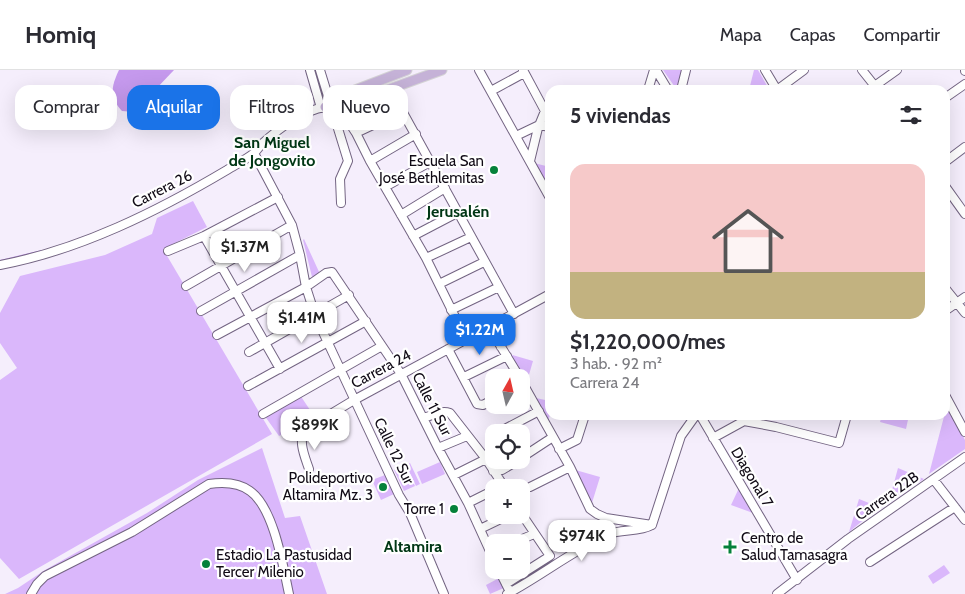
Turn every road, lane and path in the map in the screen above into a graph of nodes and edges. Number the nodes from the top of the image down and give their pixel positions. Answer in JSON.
{"nodes":[{"id":1,"x":310,"y":70,"type":"edge"},
{"id":2,"x":320,"y":70,"type":"edge"},
{"id":3,"x":407,"y":70,"type":"edge"},
{"id":4,"x":442,"y":70,"type":"edge"},
{"id":5,"x":479,"y":70,"type":"edge"},
{"id":6,"x":655,"y":70,"type":"edge"},
{"id":7,"x":686,"y":70,"type":"edge"},
{"id":8,"x":765,"y":70,"type":"edge"},
{"id":9,"x":804,"y":70,"type":"edge"},
{"id":10,"x":862,"y":70,"type":"edge"},
{"id":11,"x":897,"y":70,"type":"edge"},
{"id":12,"x":523,"y":71,"type":"edge"},
{"id":13,"x":965,"y":84,"type":"edge"},
{"id":14,"x":324,"y":85,"type":"edge"},
{"id":15,"x":374,"y":85,"type":"edge"},
{"id":16,"x":399,"y":85,"type":"edge"},
{"id":17,"x":650,"y":85,"type":"edge"},
{"id":18,"x":665,"y":85,"type":"edge"},
{"id":19,"x":682,"y":85,"type":"edge"},
{"id":20,"x":774,"y":85,"type":"edge"},
{"id":21,"x":784,"y":85,"type":"edge"},
{"id":22,"x":871,"y":85,"type":"edge"},
{"id":23,"x":879,"y":85,"type":"edge"},
{"id":24,"x":491,"y":91,"type":"junction"},
{"id":25,"x":323,"y":93,"type":"edge"},
{"id":26,"x":950,"y":94,"type":"edge"},
{"id":27,"x":323,"y":108,"type":"edge"},
{"id":28,"x":408,"y":120,"type":"edge"},
{"id":29,"x":539,"y":125,"type":"junction"},
{"id":30,"x":545,"y":126,"type":"edge"},
{"id":31,"x":338,"y":130,"type":"edge"},
{"id":32,"x":353,"y":130,"type":"edge"},
{"id":33,"x":362,"y":130,"type":"edge"},
{"id":34,"x":356,"y":133,"type":"junction"},
{"id":35,"x":416,"y":134,"type":"junction"},
{"id":36,"x":516,"y":136,"type":"junction"},
{"id":37,"x":965,"y":147,"type":"edge"},
{"id":38,"x":254,"y":153,"type":"junction"},
{"id":39,"x":950,"y":158,"type":"edge"},
{"id":40,"x":370,"y":161,"type":"junction"},
{"id":41,"x":530,"y":161,"type":"junction"},
{"id":42,"x":430,"y":162,"type":"junction"},
{"id":43,"x":385,"y":186,"type":"junction"},
{"id":44,"x":445,"y":188,"type":"junction"},
{"id":45,"x":545,"y":189,"type":"edge"},
{"id":46,"x":950,"y":193,"type":"edge"},
{"id":47,"x":278,"y":197,"type":"junction"},
{"id":48,"x":341,"y":203,"type":"dead end"},
{"id":49,"x":457,"y":213,"type":"junction"},
{"id":50,"x":965,"y":214,"type":"edge"},
{"id":51,"x":401,"y":215,"type":"junction"},
{"id":52,"x":292,"y":226,"type":"junction"},
{"id":53,"x":204,"y":236,"type":"junction"},
{"id":54,"x":413,"y":236,"type":"junction"},
{"id":55,"x":471,"y":236,"type":"junction"},
{"id":56,"x":168,"y":251,"type":"dead end"},
{"id":57,"x":300,"y":256,"type":"junction"},
{"id":58,"x":426,"y":258,"type":"junction"},
{"id":59,"x":484,"y":262,"type":"junction"},
{"id":60,"x":0,"y":265,"type":"edge"},
{"id":61,"x":222,"y":265,"type":"junction"},
{"id":62,"x":439,"y":284,"type":"junction"},
{"id":63,"x":186,"y":286,"type":"dead end"},
{"id":64,"x":306,"y":287,"type":"junction"},
{"id":65,"x":498,"y":287,"type":"junction"},
{"id":66,"x":237,"y":291,"type":"junction"},
{"id":67,"x":349,"y":294,"type":"junction"},
{"id":68,"x":950,"y":294,"type":"edge"},
{"id":69,"x":545,"y":297,"type":"edge"},
{"id":70,"x":965,"y":297,"type":"edge"},
{"id":71,"x":957,"y":303,"type":"junction"},
{"id":72,"x":950,"y":308,"type":"edge"},
{"id":73,"x":451,"y":310,"type":"junction"},
{"id":74,"x":201,"y":311,"type":"dead end"},
{"id":75,"x":965,"y":313,"type":"edge"},
{"id":76,"x":315,"y":315,"type":"junction"},
{"id":77,"x":512,"y":315,"type":"junction"},
{"id":78,"x":251,"y":316,"type":"junction"},
{"id":79,"x":366,"y":321,"type":"junction"},
{"id":80,"x":489,"y":327,"type":"junction"},
{"id":81,"x":217,"y":335,"type":"dead end"},
{"id":82,"x":466,"y":339,"type":"junction"},
{"id":83,"x":328,"y":342,"type":"junction"},
{"id":84,"x":265,"y":344,"type":"junction"},
{"id":85,"x":382,"y":346,"type":"junction"},
{"id":86,"x":501,"y":347,"type":"junction"},
{"id":87,"x":448,"y":349,"type":"junction"},
{"id":88,"x":249,"y":352,"type":"dead end"},
{"id":89,"x":507,"y":356,"type":"junction"},
{"id":90,"x":280,"y":368,"type":"junction"},
{"id":91,"x":341,"y":369,"type":"junction"},
{"id":92,"x":514,"y":369,"type":"edge"},
{"id":93,"x":402,"y":374,"type":"junction"},
{"id":94,"x":464,"y":377,"type":"junction"},
{"id":95,"x":248,"y":386,"type":"dead end"},
{"id":96,"x":530,"y":396,"type":"edge"},
{"id":97,"x":354,"y":400,"type":"junction"},
{"id":98,"x":485,"y":404,"type":"edge"},
{"id":99,"x":950,"y":404,"type":"edge"},
{"id":100,"x":539,"y":411,"type":"junction"},
{"id":101,"x":263,"y":414,"type":"dead end"},
{"id":102,"x":424,"y":418,"type":"junction"},
{"id":103,"x":583,"y":420,"type":"edge"},
{"id":104,"x":694,"y":420,"type":"edge"},
{"id":105,"x":701,"y":420,"type":"edge"},
{"id":106,"x":739,"y":420,"type":"edge"},
{"id":107,"x":750,"y":420,"type":"edge"},
{"id":108,"x":846,"y":420,"type":"edge"},
{"id":109,"x":514,"y":424,"type":"edge"},
{"id":110,"x":965,"y":432,"type":"edge"},
{"id":111,"x":467,"y":436,"type":"junction"},
{"id":112,"x":553,"y":437,"type":"junction"},
{"id":113,"x":713,"y":438,"type":"junction"},
{"id":114,"x":438,"y":448,"type":"junction"},
{"id":115,"x":559,"y":449,"type":"junction"},
{"id":116,"x":530,"y":452,"type":"edge"},
{"id":117,"x":965,"y":457,"type":"edge"},
{"id":118,"x":485,"y":458,"type":"edge"},
{"id":119,"x":485,"y":460,"type":"edge"},
{"id":120,"x":570,"y":467,"type":"junction"},
{"id":121,"x":309,"y":469,"type":"dead end"},
{"id":122,"x":504,"y":469,"type":"edge"},
{"id":123,"x":493,"y":471,"type":"joint"},
{"id":124,"x":454,"y":475,"type":"junction"},
{"id":125,"x":498,"y":479,"type":"edge"},
{"id":126,"x":934,"y":480,"type":"junction"},
{"id":127,"x":530,"y":487,"type":"dead end"},
{"id":128,"x":485,"y":494,"type":"edge"},
{"id":129,"x":468,"y":503,"type":"junction"},
{"id":130,"x":955,"y":507,"type":"junction"},
{"id":131,"x":965,"y":520,"type":"edge"},
{"id":132,"x":490,"y":524,"type":"edge"},
{"id":133,"x":528,"y":524,"type":"edge"},
{"id":134,"x":652,"y":526,"type":"junction"},
{"id":135,"x":480,"y":529,"type":"junction"},
{"id":136,"x":534,"y":534,"type":"junction"},
{"id":137,"x":530,"y":536,"type":"edge"},
{"id":138,"x":485,"y":539,"type":"edge"},
{"id":139,"x":870,"y":562,"type":"dead end"},
{"id":140,"x":504,"y":579,"type":"edge"},
{"id":141,"x":797,"y":580,"type":"junction"},
{"id":142,"x":506,"y":584,"type":"junction"},
{"id":143,"x":31,"y":594,"type":"edge"},
{"id":144,"x":289,"y":594,"type":"edge"},
{"id":145,"x":444,"y":594,"type":"edge"},
{"id":146,"x":509,"y":594,"type":"edge"},
{"id":147,"x":777,"y":594,"type":"edge"}],
"edges":[{"from":1,"to":25,"type":"street"},
{"from":2,"to":14,"type":"street"},
{"from":3,"to":15,"type":"main road"},
{"from":4,"to":16,"type":"main road"},
{"from":5,"to":24,"type":"street"},
{"from":6,"to":17,"type":"street"},
{"from":6,"to":18,"type":"street"},
{"from":7,"to":19,"type":"street"},
{"from":8,"to":20,"type":"street"},
{"from":9,"to":21,"type":"street"},
{"from":10,"to":22,"type":"street"},
{"from":11,"to":23,"type":"street"},
{"from":12,"to":24,"type":"street"},
{"from":12,"to":29,"type":"street"},
{"from":13,"to":26,"type":"street"},
{"from":24,"to":36,"type":"street"},
{"from":27,"to":38,"type":"street","name":"Carrera 26"},
{"from":28,"to":35,"type":"street"},
{"from":29,"to":30,"type":"street"},
{"from":29,"to":36,"type":"street"},
{"from":29,"to":41,"type":"street"},
{"from":31,"to":48,"type":"street"},
{"from":32,"to":34,"type":"street"},
{"from":33,"to":34,"type":"street"},
{"from":34,"to":40,"type":"street"},
{"from":35,"to":40,"type":"street"},
{"from":35,"to":42,"type":"street"},
{"from":36,"to":41,"type":"street"},
{"from":37,"to":39,"type":"street"},
{"from":38,"to":47,"type":"street","name":"Calle 12 Sur"},
{"from":38,"to":60,"type":"street","name":"Carrera 26"},
{"from":40,"to":43,"type":"street"},
{"from":41,"to":45,"type":"street"},
{"from":42,"to":43,"type":"street"},
{"from":42,"to":44,"type":"street"},
{"from":43,"to":51,"type":"street"},
{"from":44,"to":49,"type":"street"},
{"from":44,"to":51,"type":"street"},
{"from":46,"to":50,"type":"street"},
{"from":47,"to":52,"type":"street","name":"Calle 12 Sur"},
{"from":47,"to":53,"type":"street"},
{"from":49,"to":54,"type":"street"},
{"from":49,"to":55,"type":"street"},
{"from":51,"to":54,"type":"street"},
{"from":52,"to":57,"type":"street","name":"Calle 12 Sur"},
{"from":52,"to":61,"type":"street"},
{"from":53,"to":56,"type":"street"},
{"from":53,"to":61,"type":"street"},
{"from":54,"to":58,"type":"street"},
{"from":55,"to":58,"type":"street"},
{"from":55,"to":59,"type":"street"},
{"from":57,"to":64,"type":"street","name":"Calle 12 Sur"},
{"from":57,"to":66,"type":"street"},
{"from":58,"to":62,"type":"street"},
{"from":59,"to":62,"type":"street"},
{"from":59,"to":65,"type":"street"},
{"from":61,"to":63,"type":"street"},
{"from":61,"to":66,"type":"street"},
{"from":62,"to":73,"type":"street"},
{"from":64,"to":67,"type":"street","name":"Calle 11 Sur"},
{"from":64,"to":76,"type":"street","name":"Calle 12 Sur"},
{"from":64,"to":78,"type":"street"},
{"from":65,"to":73,"type":"street"},
{"from":65,"to":77,"type":"street"},
{"from":66,"to":74,"type":"street"},
{"from":66,"to":78,"type":"street"},
{"from":67,"to":76,"type":"street"},
{"from":67,"to":79,"type":"street","name":"Calle 11 Sur"},
{"from":68,"to":71,"type":"street"},
{"from":69,"to":77,"type":"street","name":"Carrera 24"},
{"from":70,"to":71,"type":"street"},
{"from":71,"to":72,"type":"street"},
{"from":71,"to":75,"type":"street"},
{"from":73,"to":82,"type":"street"},
{"from":76,"to":83,"type":"street","name":"Calle 12 Sur"},
{"from":76,"to":84,"type":"street"},
{"from":77,"to":80,"type":"street","name":"Carrera 24"},
{"from":77,"to":86,"type":"street"},
{"from":78,"to":81,"type":"street"},
{"from":78,"to":84,"type":"street"},
{"from":79,"to":83,"type":"street"},
{"from":79,"to":85,"type":"street","name":"Calle 11 Sur"},
{"from":80,"to":82,"type":"street","name":"Carrera 24"},
{"from":80,"to":86,"type":"street"},
{"from":82,"to":87,"type":"street","name":"Carrera 24"},
{"from":83,"to":90,"type":"street"},
{"from":83,"to":91,"type":"street","name":"Calle 12 Sur"},
{"from":84,"to":88,"type":"street"},
{"from":84,"to":90,"type":"street"},
{"from":85,"to":91,"type":"street"},
{"from":85,"to":93,"type":"street","name":"Calle 11 Sur"},
{"from":86,"to":89,"type":"street"},
{"from":87,"to":93,"type":"street","name":"Carrera 24"},
{"from":87,"to":94,"type":"street"},
{"from":89,"to":92,"type":"street"},
{"from":89,"to":94,"type":"street"},
{"from":90,"to":95,"type":"street"},
{"from":91,"to":97,"type":"street","name":"Calle 12 Sur"},
{"from":91,"to":101,"type":"street"},
{"from":93,"to":97,"type":"street","name":"Carrera 24"},
{"from":93,"to":102,"type":"street","name":"Calle 11 Sur"},
{"from":94,"to":98,"type":"street"},
{"from":96,"to":100,"type":"street"},
{"from":97,"to":121,"type":"street","name":"Carrera 24"},
{"from":97,"to":145,"type":"street","name":"Calle 12 Sur"},
{"from":99,"to":110,"type":"street"},
{"from":100,"to":109,"type":"street"},
{"from":100,"to":112,"type":"street"},
{"from":102,"to":111,"type":"street"},
{"from":102,"to":114,"type":"street","name":"Calle 11 Sur"},
{"from":103,"to":115,"type":"street"},
{"from":104,"to":134,"type":"street"},
{"from":105,"to":113,"type":"street","name":"Diagonal 7"},
{"from":106,"to":113,"type":"street"},
{"from":107,"to":108,"type":"street"},
{"from":111,"to":114,"type":"street"},
{"from":111,"to":118,"type":"street"},
{"from":112,"to":115,"type":"street"},
{"from":112,"to":116,"type":"street"},
{"from":113,"to":141,"type":"street","name":"Diagonal 7"},
{"from":114,"to":124,"type":"street","name":"Calle 11 Sur"},
{"from":115,"to":120,"type":"street"},
{"from":117,"to":126,"type":"street","name":"Carrera 22B"},
{"from":119,"to":124,"type":"street"},
{"from":120,"to":127,"type":"street"},
{"from":120,"to":134,"type":"street"},
{"from":122,"to":123,"type":"street"},
{"from":123,"to":125,"type":"street"},
{"from":124,"to":129,"type":"street","name":"Calle 11 Sur"},
{"from":126,"to":130,"type":"street"},
{"from":126,"to":141,"type":"street","name":"Carrera 22B"},
{"from":128,"to":129,"type":"street"},
{"from":129,"to":135,"type":"street","name":"Calle 11 Sur"},
{"from":130,"to":131,"type":"street"},
{"from":130,"to":139,"type":"street"},
{"from":132,"to":135,"type":"street"},
{"from":133,"to":136,"type":"street"},
{"from":134,"to":146,"type":"street"},
{"from":135,"to":138,"type":"street","name":"Calle 11 Sur"},
{"from":136,"to":137,"type":"street"},
{"from":136,"to":142,"type":"street"},
{"from":140,"to":142,"type":"street"},
{"from":141,"to":147,"type":"street","name":"Carrera 22B"},
{"from":142,"to":146,"type":"street"},
{"from":143,"to":144,"type":"street"}]}
